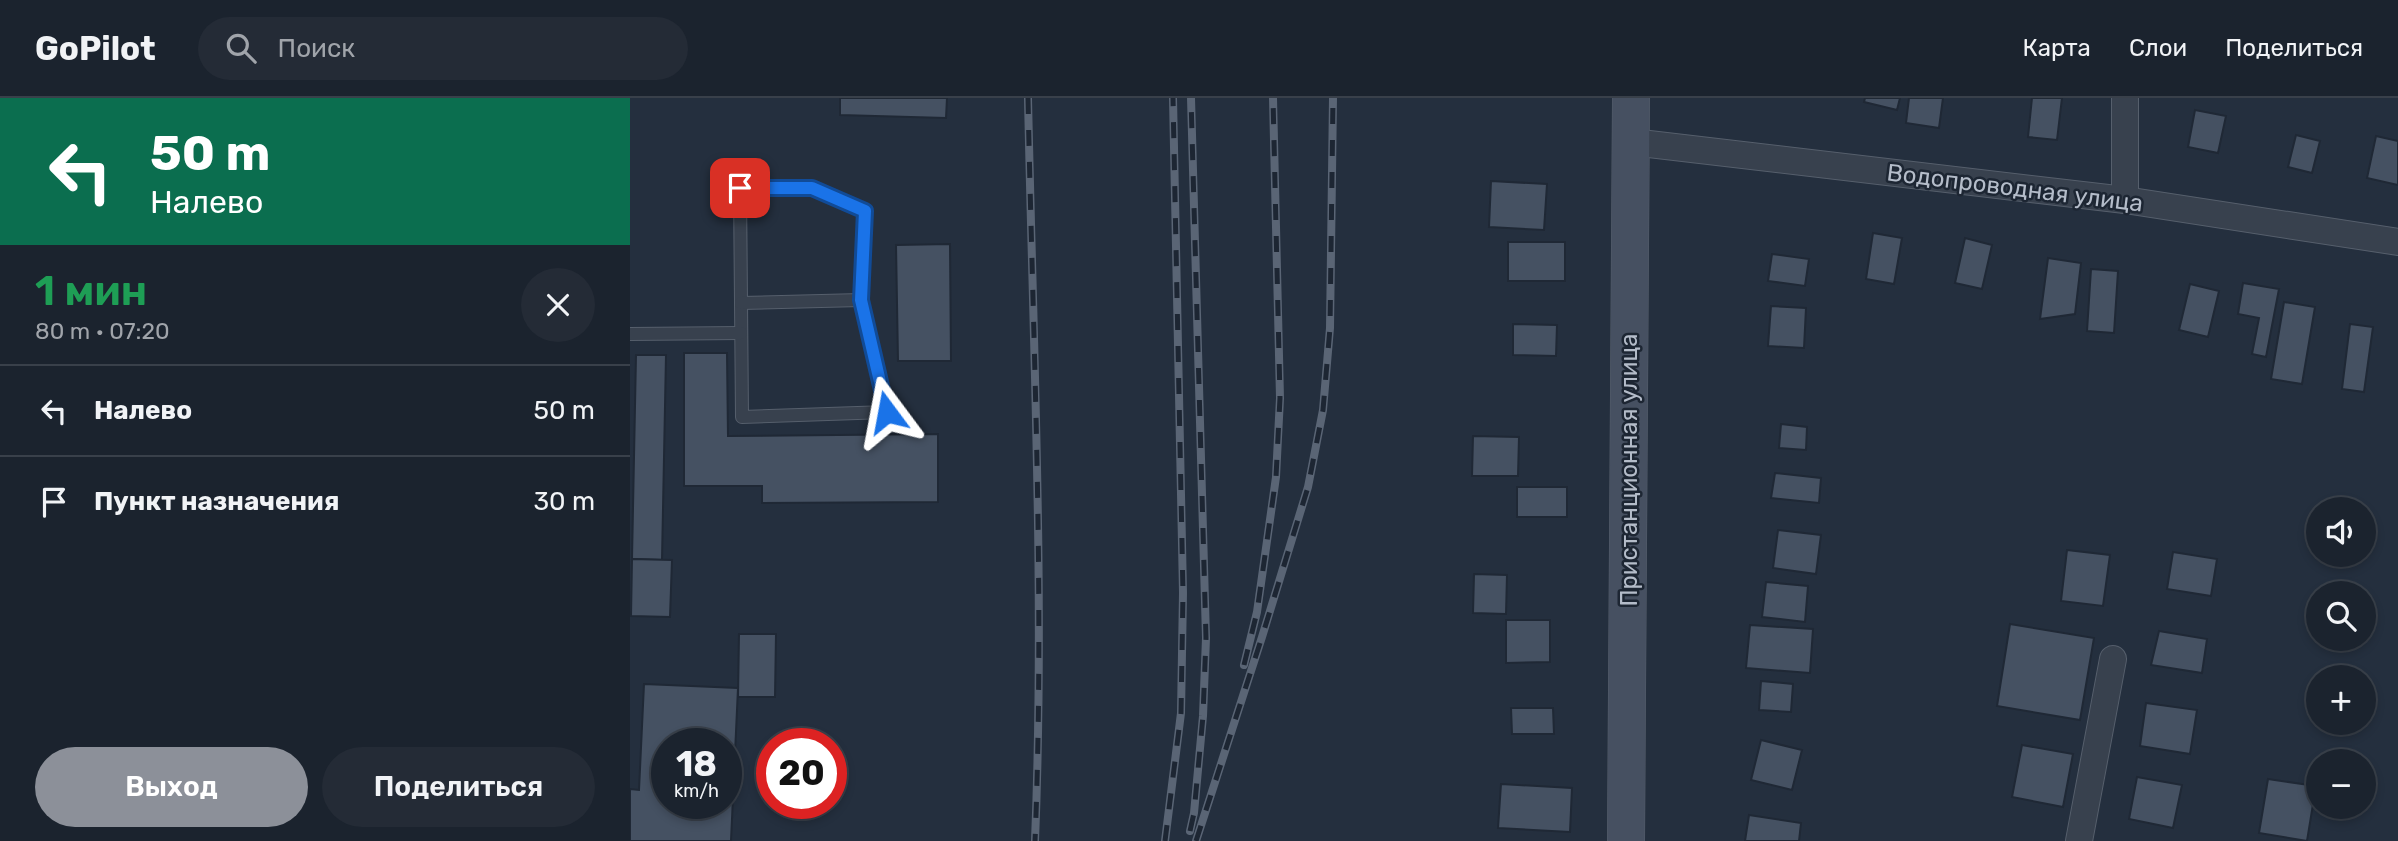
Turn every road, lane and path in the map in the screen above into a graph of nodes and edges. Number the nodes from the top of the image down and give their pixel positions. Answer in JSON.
{"nodes":[{"id":1,"x":1632,"y":98,"type":"edge"},
{"id":2,"x":2125,"y":98,"type":"edge"},
{"id":3,"x":1632,"y":142,"type":"junction"},
{"id":4,"x":2125,"y":200,"type":"junction"},
{"id":5,"x":2398,"y":242,"type":"edge"},
{"id":6,"x":861,"y":300,"type":"junction"},
{"id":7,"x":741,"y":303,"type":"junction"},
{"id":8,"x":741,"y":333,"type":"junction"},
{"id":9,"x":630,"y":334,"type":"edge"},
{"id":10,"x":2113,"y":659,"type":"dead end"},
{"id":11,"x":1626,"y":841,"type":"edge"},
{"id":12,"x":2079,"y":841,"type":"edge"}],
"edges":[{"from":1,"to":3,"type":"street","name":"Пристанционная улица"},
{"from":2,"to":4,"type":"street"},
{"from":3,"to":4,"type":"street","name":"Водопроводная улица"},
{"from":3,"to":11,"type":"street","name":"Пристанционная улица"},
{"from":4,"to":5,"type":"street","name":"Водопроводная улица"},
{"from":6,"to":7,"type":"lane"},
{"from":6,"to":7,"type":"lane"},
{"from":6,"to":8,"type":"lane"},
{"from":7,"to":8,"type":"lane"},
{"from":8,"to":9,"type":"lane"},
{"from":10,"to":12,"type":"street"}]}
